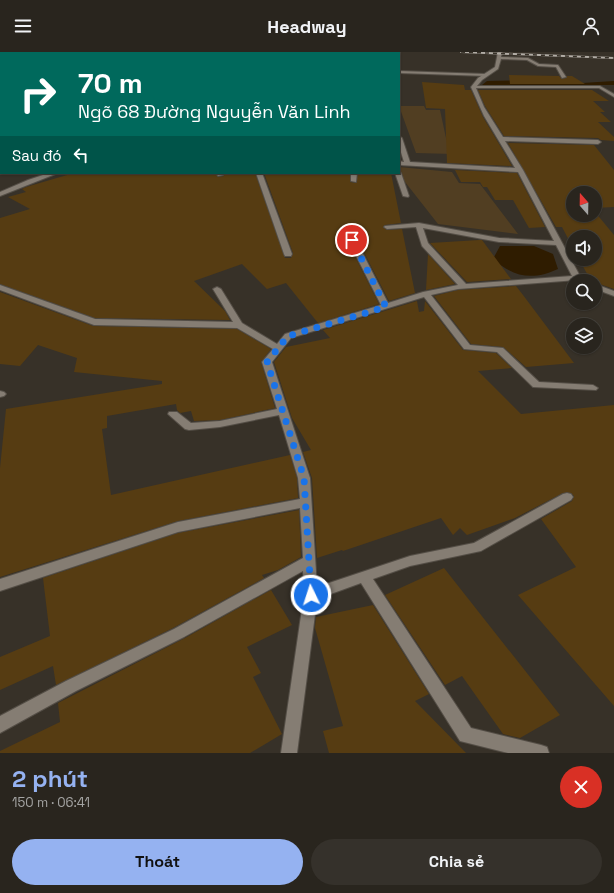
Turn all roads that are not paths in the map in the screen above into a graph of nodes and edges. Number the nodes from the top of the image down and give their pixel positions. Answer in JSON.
{"nodes":[{"id":1,"x":500,"y":55,"type":"edge"},
{"id":2,"x":400,"y":72,"type":"edge"},
{"id":3,"x":486,"y":75,"type":"junction"},
{"id":4,"x":564,"y":76,"type":"dead end"},
{"id":5,"x":473,"y":87,"type":"junction"},
{"id":6,"x":614,"y":96,"type":"edge"},
{"id":7,"x":502,"y":139,"type":"junction"},
{"id":8,"x":400,"y":142,"type":"edge"},
{"id":9,"x":598,"y":142,"type":"dead end"},
{"id":10,"x":400,"y":163,"type":"edge"},
{"id":11,"x":408,"y":164,"type":"junction"},
{"id":12,"x":520,"y":170,"type":"junction"},
{"id":13,"x":52,"y":174,"type":"edge"},
{"id":14,"x":259,"y":174,"type":"edge"},
{"id":15,"x":354,"y":174,"type":"edge"},
{"id":16,"x":398,"y":174,"type":"edge"},
{"id":17,"x":354,"y":181,"type":"dead end"},
{"id":18,"x":0,"y":194,"type":"edge"},
{"id":19,"x":406,"y":196,"type":"dead end"},
{"id":20,"x":419,"y":225,"type":"junction"},
{"id":21,"x":387,"y":227,"type":"dead end"},
{"id":22,"x":352,"y":240,"type":"dead end"},
{"id":23,"x":559,"y":243,"type":"junction"},
{"id":24,"x":288,"y":254,"type":"dead end"},
{"id":25,"x":577,"y":274,"type":"edge"},
{"id":26,"x":566,"y":281,"type":"edge"},
{"id":27,"x":0,"y":287,"type":"edge"},
{"id":28,"x":465,"y":287,"type":"junction"},
{"id":29,"x":217,"y":288,"type":"dead end"},
{"id":30,"x":602,"y":289,"type":"edge"},
{"id":31,"x":426,"y":294,"type":"junction"},
{"id":32,"x":614,"y":294,"type":"edge"},
{"id":33,"x":386,"y":307,"type":"junction"},
{"id":34,"x":239,"y":325,"type":"junction"},
{"id":35,"x":278,"y":348,"type":"junction"},
{"id":36,"x":593,"y":388,"type":"dead end"},
{"id":37,"x":283,"y":411,"type":"junction"},
{"id":38,"x":173,"y":414,"type":"dead end"},
{"id":39,"x":567,"y":497,"type":"dead end"},
{"id":40,"x":306,"y":502,"type":"junction"},
{"id":41,"x":309,"y":561,"type":"junction"},
{"id":42,"x":364,"y":576,"type":"junction"},
{"id":43,"x":0,"y":586,"type":"edge"},
{"id":44,"x":311,"y":595,"type":"junction"},
{"id":45,"x":0,"y":725,"type":"edge"},
{"id":46,"x":289,"y":753,"type":"edge"},
{"id":47,"x":541,"y":753,"type":"edge"}],
"edges":[{"from":1,"to":3,"type":"street"},
{"from":1,"to":4,"type":"street"},
{"from":2,"to":3,"type":"street"},
{"from":3,"to":5,"type":"street"},
{"from":5,"to":6,"type":"street"},
{"from":5,"to":7,"type":"street"},
{"from":7,"to":9,"type":"street"},
{"from":7,"to":12,"type":"street"},
{"from":8,"to":11,"type":"street"},
{"from":10,"to":11,"type":"street"},
{"from":11,"to":12,"type":"street"},
{"from":12,"to":23,"type":"street"},
{"from":13,"to":18,"type":"street"},
{"from":14,"to":24,"type":"street"},
{"from":15,"to":17,"type":"street"},
{"from":16,"to":19,"type":"street"},
{"from":20,"to":21,"type":"street"},
{"from":20,"to":23,"type":"street"},
{"from":20,"to":28,"type":"street"},
{"from":22,"to":33,"type":"street"},
{"from":23,"to":25,"type":"street"},
{"from":26,"to":28,"type":"street"},
{"from":27,"to":34,"type":"street"},
{"from":28,"to":31,"type":"street"},
{"from":29,"to":34,"type":"street"},
{"from":30,"to":32,"type":"street"},
{"from":31,"to":33,"type":"street"},
{"from":31,"to":36,"type":"street"},
{"from":33,"to":35,"type":"street"},
{"from":34,"to":35,"type":"street"},
{"from":35,"to":37,"type":"street"},
{"from":37,"to":38,"type":"street"},
{"from":37,"to":40,"type":"street"},
{"from":39,"to":42,"type":"street"},
{"from":40,"to":41,"type":"street"},
{"from":40,"to":43,"type":"street"},
{"from":41,"to":44,"type":"street"},
{"from":41,"to":45,"type":"street"},
{"from":42,"to":44,"type":"street"},
{"from":42,"to":47,"type":"street"},
{"from":44,"to":46,"type":"street"}]}
